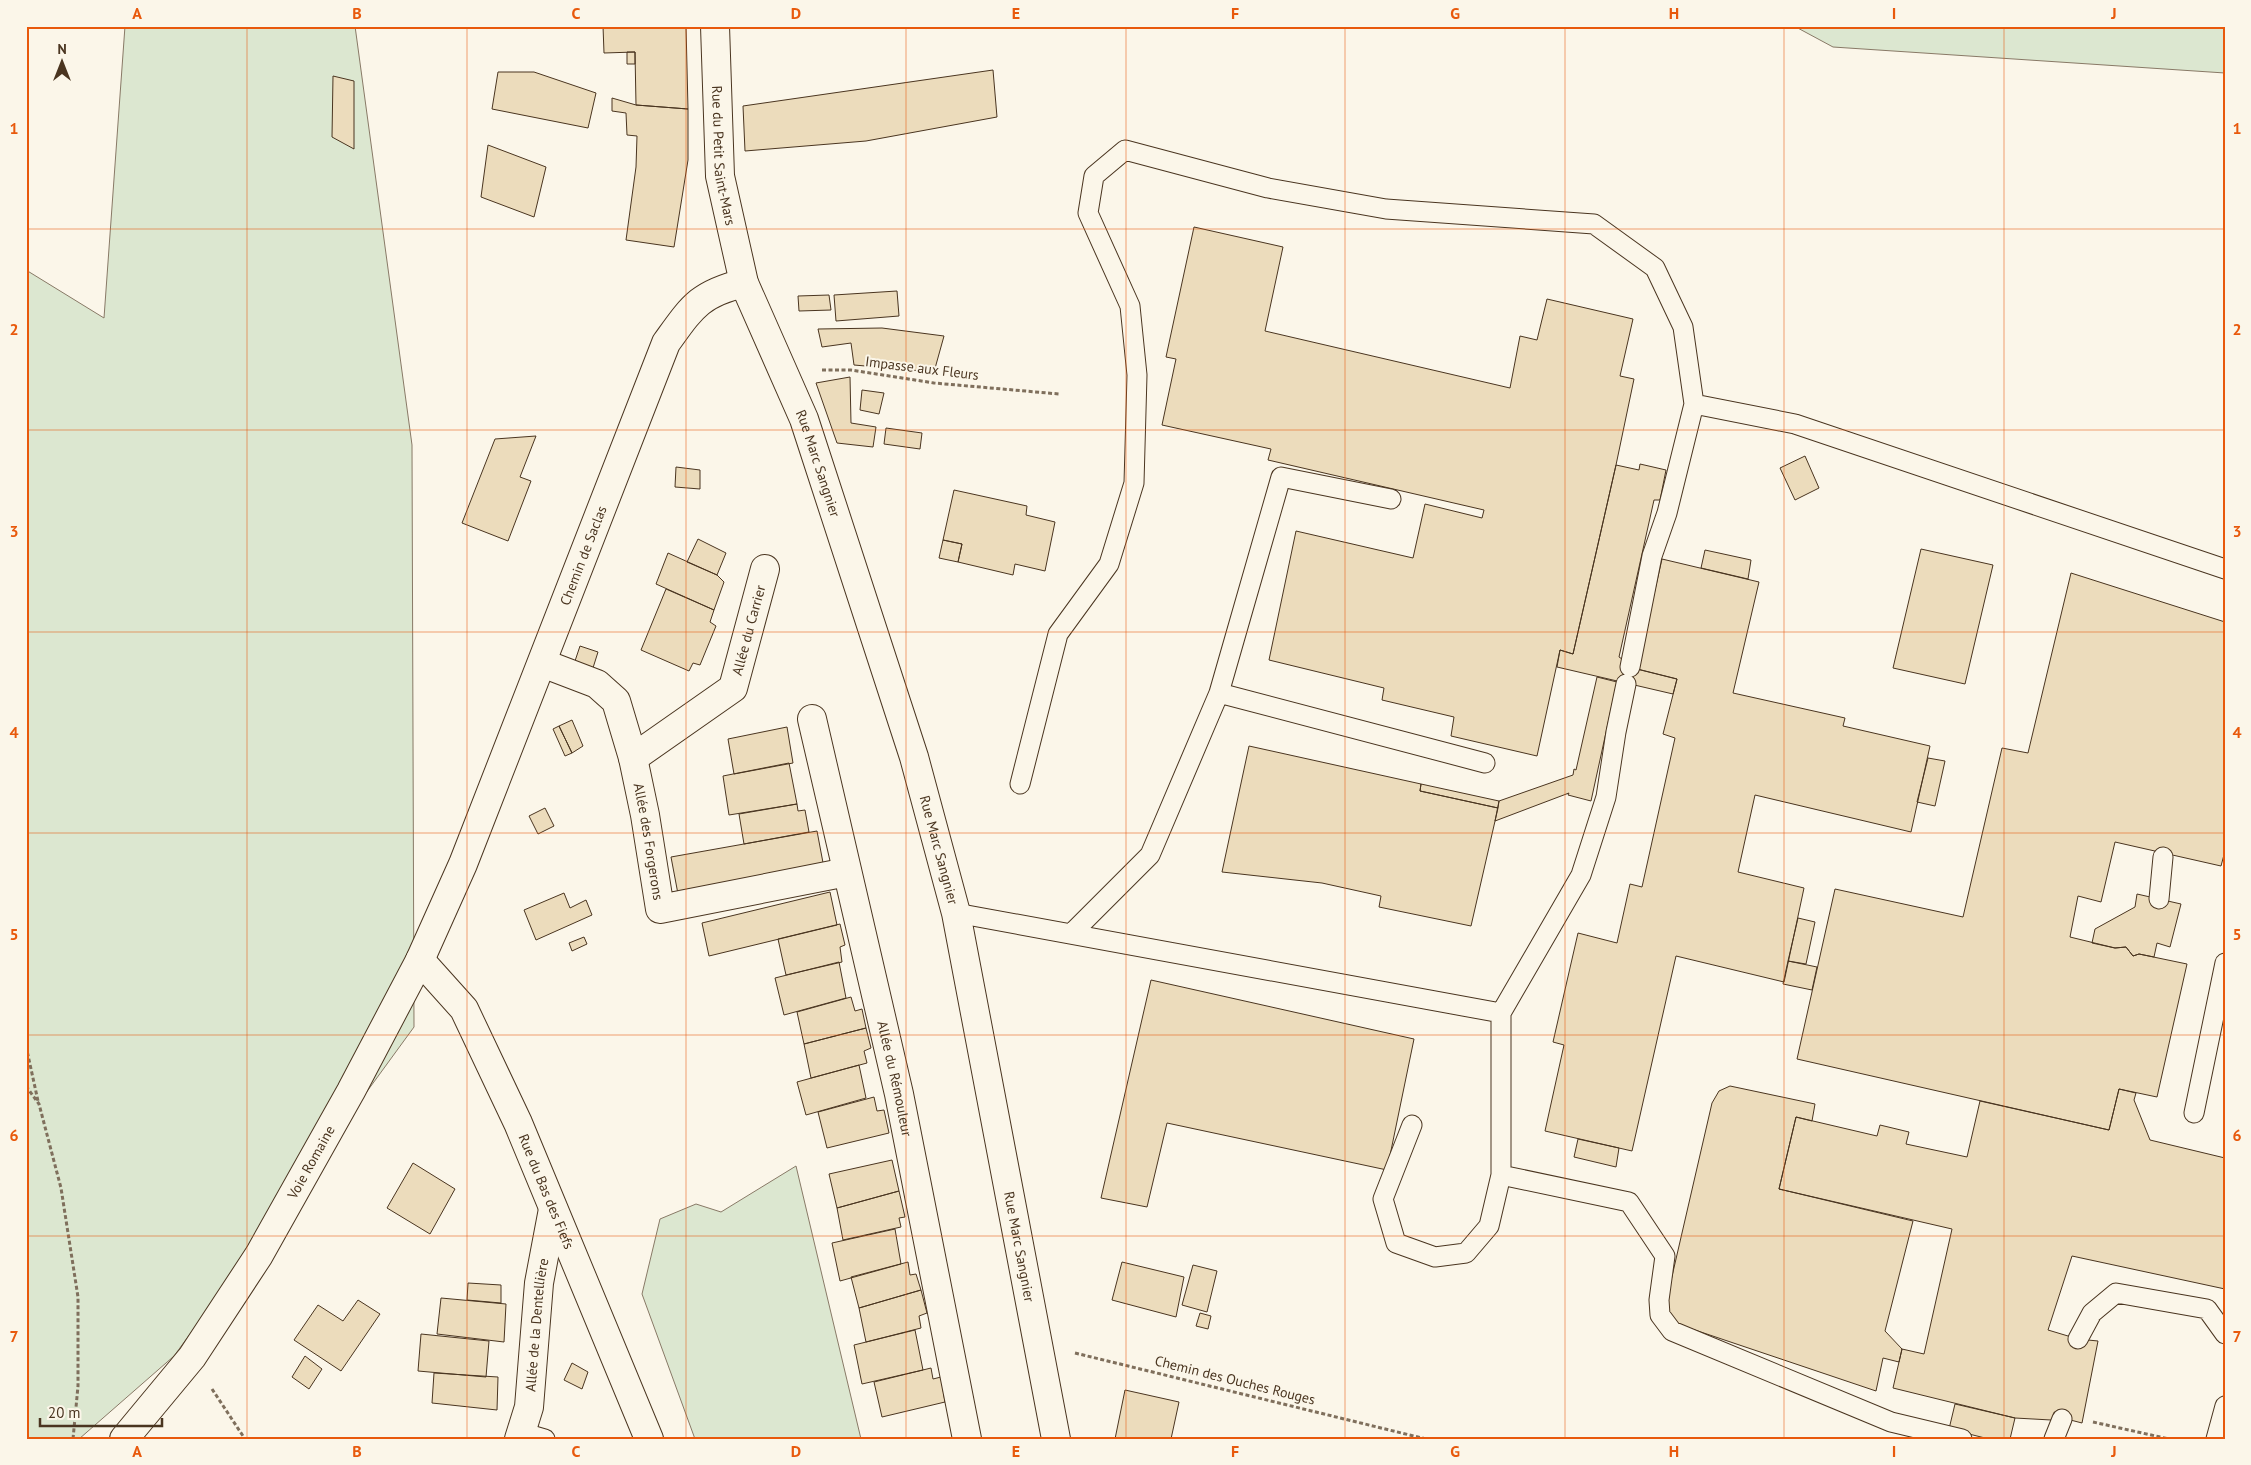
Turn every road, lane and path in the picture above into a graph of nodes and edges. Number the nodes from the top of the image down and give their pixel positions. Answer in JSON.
{"nodes":[{"id":1,"x":715,"y":26,"type":"edge"},
{"id":2,"x":744,"y":283,"type":"junction"},
{"id":3,"x":781,"y":370,"type":"junction"},
{"id":4,"x":1059,"y":394,"type":"dead end"},
{"id":5,"x":1694,"y":404,"type":"junction"},
{"id":6,"x":1391,"y":499,"type":"dead end"},
{"id":7,"x":765,"y":569,"type":"dead end"},
{"id":8,"x":2225,"y":569,"type":"edge"},
{"id":9,"x":542,"y":663,"type":"junction"},
{"id":10,"x":1219,"y":693,"type":"junction"},
{"id":11,"x":812,"y":719,"type":"dead end"},
{"id":12,"x":633,"y":758,"type":"junction"},
{"id":13,"x":1485,"y":763,"type":"dead end"},
{"id":14,"x":1020,"y":784,"type":"dead end"},
{"id":15,"x":2163,"y":857,"type":"dead end"},
{"id":16,"x":463,"y":864,"type":"joint"},
{"id":17,"x":847,"y":872,"type":"junction"},
{"id":18,"x":2159,"y":899,"type":"dead end"},
{"id":19,"x":956,"y":913,"type":"junction"},
{"id":20,"x":1070,"y":934,"type":"junction"},
{"id":21,"x":420,"y":960,"type":"junction"},
{"id":22,"x":2225,"y":963,"type":"edge"},
{"id":23,"x":1501,"y":1013,"type":"junction"},
{"id":24,"x":26,"y":1046,"type":"edge"},
{"id":25,"x":26,"y":1086,"type":"edge"},
{"id":26,"x":39,"y":1104,"type":"junction"},
{"id":27,"x":2194,"y":1113,"type":"dead end"},
{"id":28,"x":1412,"y":1125,"type":"dead end"},
{"id":29,"x":1501,"y":1175,"type":"junction"},
{"id":30,"x":554,"y":1209,"type":"junction"},
{"id":31,"x":2225,"y":1334,"type":"edge"},
{"id":32,"x":2078,"y":1339,"type":"dead end"},
{"id":33,"x":1038,"y":1345,"type":"junction"},
{"id":34,"x":192,"y":1357,"type":"junction"},
{"id":35,"x":2225,"y":1406,"type":"edge"},
{"id":36,"x":2062,"y":1419,"type":"dead end"},
{"id":37,"x":2088,"y":1420,"type":"dead end"},
{"id":38,"x":529,"y":1436,"type":"edge"},
{"id":39,"x":73,"y":1439,"type":"edge"},
{"id":40,"x":124,"y":1439,"type":"edge"},
{"id":41,"x":245,"y":1439,"type":"edge"},
{"id":42,"x":649,"y":1439,"type":"edge"},
{"id":43,"x":967,"y":1439,"type":"edge"},
{"id":44,"x":1056,"y":1439,"type":"edge"},
{"id":45,"x":1426,"y":1439,"type":"edge"},
{"id":46,"x":1962,"y":1439,"type":"edge"},
{"id":47,"x":2054,"y":1439,"type":"edge"},
{"id":48,"x":2169,"y":1439,"type":"edge"},
{"id":49,"x":2216,"y":1439,"type":"edge"}],
"edges":[{"from":1,"to":2,"type":"street","name":"Rue du Petit Saint-Mars"},
{"from":2,"to":3,"type":"street","name":"Rue Marc Sangnier"},
{"from":2,"to":9,"type":"street","name":"Chemin de Saclas"},
{"from":3,"to":4,"type":"path","name":"Impasse aux Fleurs"},
{"from":3,"to":19,"type":"street","name":"Rue Marc Sangnier"},
{"from":5,"to":8,"type":"lane"},
{"from":5,"to":14,"type":"lane"},
{"from":5,"to":23,"type":"lane"},
{"from":6,"to":10,"type":"lane"},
{"from":7,"to":12,"type":"street","name":"Allée du Carrier"},
{"from":9,"to":12,"type":"street","name":"Allée des Forgerons"},
{"from":9,"to":16,"type":"street","name":"Chemin de Saclas"},
{"from":10,"to":13,"type":"lane"},
{"from":10,"to":20,"type":"lane"},
{"from":11,"to":17,"type":"street","name":"Allée du Rémouleur"},
{"from":12,"to":17,"type":"street","name":"Allée des Forgerons"},
{"from":15,"to":18,"type":"lane"},
{"from":16,"to":21,"type":"street","name":"Voie Romaine"},
{"from":17,"to":43,"type":"street","name":"Allée du Rémouleur"},
{"from":19,"to":20,"type":"lane"},
{"from":19,"to":33,"type":"street","name":"Rue Marc Sangnier"},
{"from":20,"to":23,"type":"lane"},
{"from":21,"to":30,"type":"street","name":"Rue du Bas des Fiefs"},
{"from":21,"to":34,"type":"street","name":"Voie Romaine"},
{"from":22,"to":27,"type":"lane"},
{"from":23,"to":29,"type":"lane"},
{"from":24,"to":26,"type":"path"},
{"from":25,"to":26,"type":"path"},
{"from":26,"to":39,"type":"path"},
{"from":28,"to":29,"type":"lane"},
{"from":29,"to":46,"type":"lane"},
{"from":30,"to":38,"type":"street","name":"Allée de la Dentellière"},
{"from":30,"to":42,"type":"street","name":"Rue du Bas des Fiefs"},
{"from":31,"to":32,"type":"lane"},
{"from":33,"to":44,"type":"street","name":"Rue Marc Sangnier"},
{"from":33,"to":45,"type":"path","name":"Chemin des Ouches Rouges"},
{"from":34,"to":40,"type":"street","name":"Voie Romaine"},
{"from":34,"to":41,"type":"path"},
{"from":35,"to":49,"type":"lane"},
{"from":36,"to":47,"type":"lane"},
{"from":37,"to":48,"type":"path"}]}
